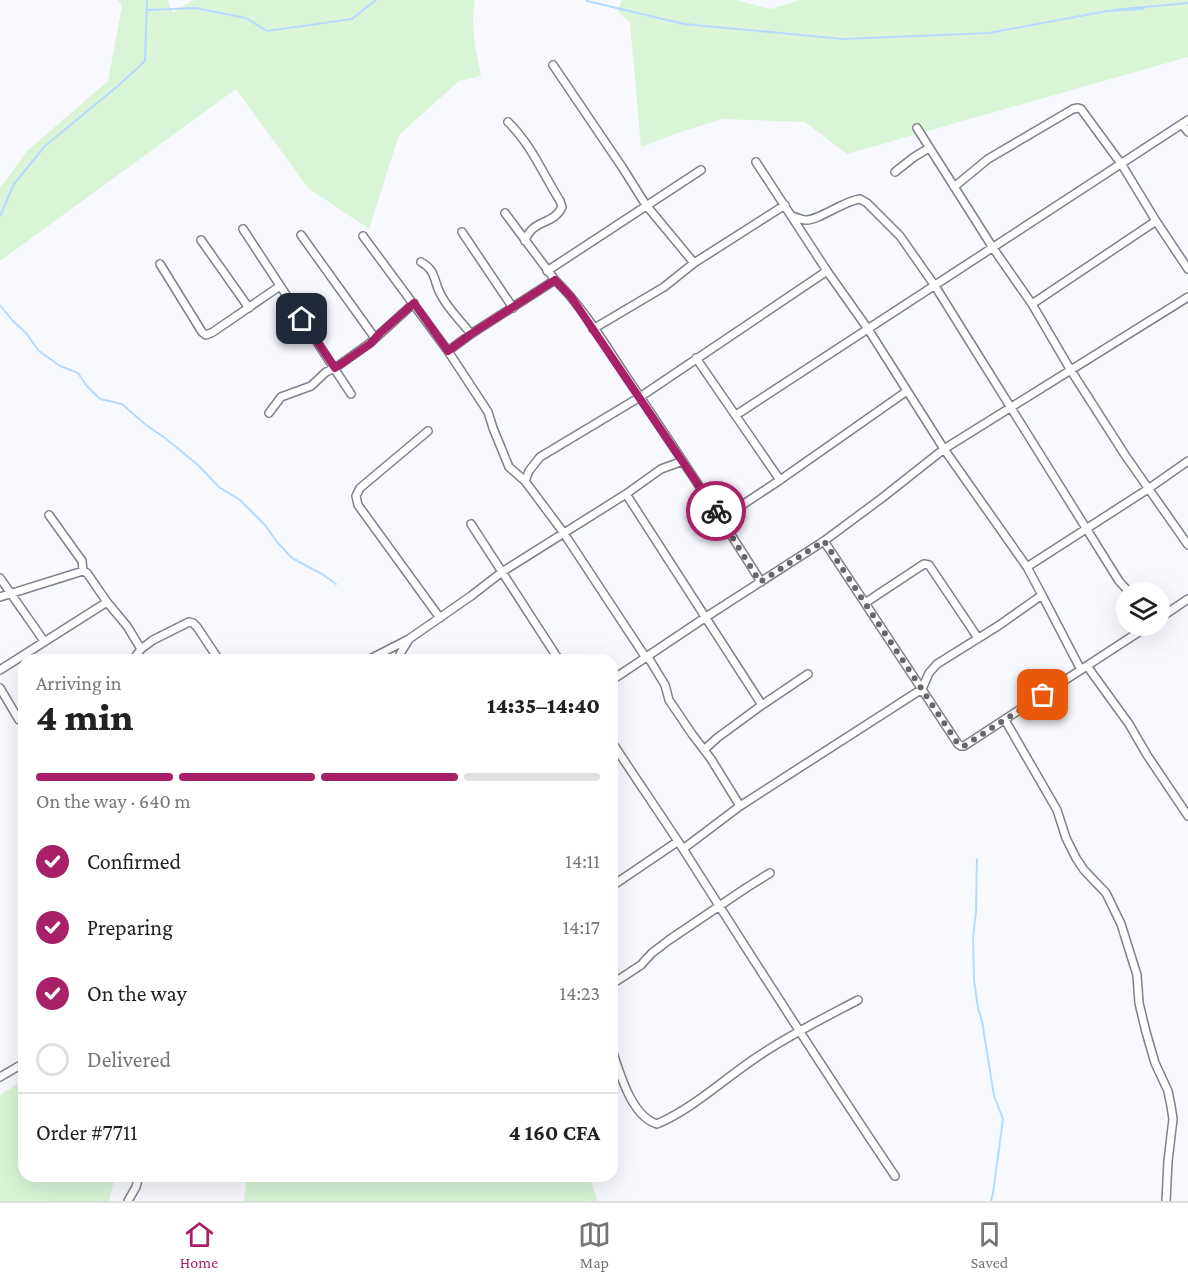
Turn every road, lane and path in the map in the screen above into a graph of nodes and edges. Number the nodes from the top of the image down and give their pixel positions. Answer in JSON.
{"nodes":[{"id":1,"x":553,"y":65,"type":"dead end"},
{"id":2,"x":508,"y":122,"type":"dead end"},
{"id":3,"x":1185,"y":122,"type":"edge"},
{"id":4,"x":917,"y":128,"type":"dead end"},
{"id":5,"x":1188,"y":132,"type":"edge"},
{"id":6,"x":929,"y":148,"type":"junction"},
{"id":7,"x":756,"y":162,"type":"dead end"},
{"id":8,"x":1122,"y":165,"type":"junction"},
{"id":9,"x":701,"y":170,"type":"dead end"},
{"id":10,"x":895,"y":172,"type":"dead end"},
{"id":11,"x":954,"y":187,"type":"junction"},
{"id":12,"x":646,"y":205,"type":"junction"},
{"id":13,"x":785,"y":205,"type":"junction"},
{"id":14,"x":505,"y":213,"type":"dead end"},
{"id":15,"x":792,"y":216,"type":"junction"},
{"id":16,"x":1156,"y":221,"type":"junction"},
{"id":17,"x":243,"y":230,"type":"dead end"},
{"id":18,"x":462,"y":232,"type":"dead end"},
{"id":19,"x":301,"y":235,"type":"dead end"},
{"id":20,"x":363,"y":236,"type":"dead end"},
{"id":21,"x":201,"y":240,"type":"dead end"},
{"id":22,"x":525,"y":241,"type":"junction"},
{"id":23,"x":993,"y":248,"type":"junction"},
{"id":24,"x":421,"y":262,"type":"dead end"},
{"id":25,"x":160,"y":264,"type":"dead end"},
{"id":26,"x":694,"y":264,"type":"junction"},
{"id":27,"x":1188,"y":269,"type":"edge"},
{"id":28,"x":547,"y":271,"type":"junction"},
{"id":29,"x":827,"y":271,"type":"junction"},
{"id":30,"x":555,"y":280,"type":"junction"},
{"id":31,"x":280,"y":286,"type":"junction"},
{"id":32,"x":934,"y":286,"type":"junction"},
{"id":33,"x":1186,"y":298,"type":"edge"},
{"id":34,"x":414,"y":303,"type":"junction"},
{"id":35,"x":1032,"y":304,"type":"junction"},
{"id":36,"x":1188,"y":307,"type":"edge"},
{"id":37,"x":249,"y":308,"type":"junction"},
{"id":38,"x":513,"y":308,"type":"junction"},
{"id":39,"x":593,"y":329,"type":"junction"},
{"id":40,"x":868,"y":329,"type":"junction"},
{"id":41,"x":471,"y":334,"type":"junction"},
{"id":42,"x":375,"y":338,"type":"junction"},
{"id":43,"x":448,"y":351,"type":"junction"},
{"id":44,"x":696,"y":358,"type":"junction"},
{"id":45,"x":335,"y":368,"type":"junction"},
{"id":46,"x":1070,"y":369,"type":"junction"},
{"id":47,"x":907,"y":391,"type":"junction"},
{"id":48,"x":351,"y":394,"type":"dead end"},
{"id":49,"x":640,"y":397,"type":"junction"},
{"id":50,"x":1011,"y":407,"type":"junction"},
{"id":51,"x":269,"y":413,"type":"dead end"},
{"id":52,"x":736,"y":415,"type":"junction"},
{"id":53,"x":428,"y":431,"type":"dead end"},
{"id":54,"x":944,"y":450,"type":"junction"},
{"id":55,"x":683,"y":461,"type":"junction"},
{"id":56,"x":1188,"y":461,"type":"edge"},
{"id":57,"x":780,"y":480,"type":"junction"},
{"id":58,"x":525,"y":481,"type":"junction"},
{"id":59,"x":1149,"y":489,"type":"junction"},
{"id":60,"x":626,"y":494,"type":"junction"},
{"id":61,"x":49,"y":515,"type":"dead end"},
{"id":62,"x":721,"y":519,"type":"junction"},
{"id":63,"x":471,"y":524,"type":"dead end"},
{"id":64,"x":1086,"y":528,"type":"junction"},
{"id":65,"x":563,"y":532,"type":"junction"},
{"id":66,"x":1185,"y":536,"type":"edge"},
{"id":67,"x":824,"y":541,"type":"junction"},
{"id":68,"x":1188,"y":545,"type":"edge"},
{"id":69,"x":1027,"y":567,"type":"junction"},
{"id":70,"x":83,"y":571,"type":"junction"},
{"id":71,"x":502,"y":572,"type":"junction"},
{"id":72,"x":0,"y":578,"type":"edge"},
{"id":73,"x":760,"y":582,"type":"junction"},
{"id":74,"x":1120,"y":582,"type":"edge"},
{"id":75,"x":11,"y":594,"type":"junction"},
{"id":76,"x":1042,"y":595,"type":"junction"},
{"id":77,"x":0,"y":597,"type":"edge"},
{"id":78,"x":1188,"y":599,"type":"edge"},
{"id":79,"x":107,"y":602,"type":"junction"},
{"id":80,"x":865,"y":603,"type":"junction"},
{"id":81,"x":1170,"y":611,"type":"edge"},
{"id":82,"x":706,"y":617,"type":"junction"},
{"id":83,"x":440,"y":618,"type":"junction"},
{"id":84,"x":1133,"y":636,"type":"edge"},
{"id":85,"x":978,"y":638,"type":"junction"},
{"id":86,"x":409,"y":639,"type":"junction"},
{"id":87,"x":44,"y":641,"type":"junction"},
{"id":88,"x":141,"y":649,"type":"junction"},
{"id":89,"x":24,"y":654,"type":"edge"},
{"id":90,"x":137,"y":654,"type":"edge"},
{"id":91,"x":215,"y":654,"type":"edge"},
{"id":92,"x":380,"y":654,"type":"edge"},
{"id":93,"x":400,"y":654,"type":"edge"},
{"id":94,"x":555,"y":654,"type":"edge"},
{"id":95,"x":647,"y":657,"type":"junction"},
{"id":96,"x":18,"y":658,"type":"edge"},
{"id":97,"x":1084,"y":668,"type":"junction"},
{"id":98,"x":0,"y":670,"type":"edge"},
{"id":99,"x":808,"y":675,"type":"dead end"},
{"id":100,"x":618,"y":676,"type":"edge"},
{"id":101,"x":0,"y":688,"type":"edge"},
{"id":102,"x":922,"y":689,"type":"junction"},
{"id":103,"x":762,"y":705,"type":"junction"},
{"id":104,"x":18,"y":718,"type":"edge"},
{"id":105,"x":1005,"y":720,"type":"junction"},
{"id":106,"x":704,"y":750,"type":"junction"},
{"id":107,"x":618,"y":751,"type":"edge"},
{"id":108,"x":740,"y":806,"type":"junction"},
{"id":109,"x":1188,"y":816,"type":"edge"},
{"id":110,"x":677,"y":842,"type":"junction"},
{"id":111,"x":683,"y":849,"type":"junction"},
{"id":112,"x":770,"y":873,"type":"dead end"},
{"id":113,"x":618,"y":881,"type":"edge"},
{"id":114,"x":718,"y":907,"type":"junction"},
{"id":115,"x":618,"y":981,"type":"edge"},
{"id":116,"x":858,"y":1000,"type":"dead end"},
{"id":117,"x":799,"y":1031,"type":"junction"},
{"id":118,"x":18,"y":1066,"type":"edge"},
{"id":119,"x":618,"y":1066,"type":"edge"},
{"id":120,"x":0,"y":1077,"type":"edge"},
{"id":121,"x":895,"y":1176,"type":"dead end"},
{"id":122,"x":137,"y":1182,"type":"edge"},
{"id":123,"x":128,"y":1201,"type":"edge"},
{"id":124,"x":1166,"y":1201,"type":"edge"}],
"edges":[{"from":1,"to":12,"type":"street"},
{"from":2,"to":22,"type":"street"},
{"from":3,"to":5,"type":"street"},
{"from":3,"to":8,"type":"street"},
{"from":4,"to":6,"type":"street"},
{"from":6,"to":10,"type":"street"},
{"from":6,"to":11,"type":"street"},
{"from":7,"to":13,"type":"street"},
{"from":8,"to":11,"type":"street"},
{"from":8,"to":16,"type":"street"},
{"from":8,"to":23,"type":"street"},
{"from":9,"to":12,"type":"street"},
{"from":11,"to":23,"type":"street"},
{"from":12,"to":26,"type":"street"},
{"from":12,"to":28,"type":"street"},
{"from":13,"to":15,"type":"street"},
{"from":13,"to":26,"type":"street"},
{"from":14,"to":22,"type":"street"},
{"from":15,"to":29,"type":"street"},
{"from":15,"to":32,"type":"street"},
{"from":16,"to":27,"type":"street"},
{"from":16,"to":35,"type":"street"},
{"from":17,"to":31,"type":"street"},
{"from":18,"to":38,"type":"street"},
{"from":19,"to":42,"type":"street"},
{"from":20,"to":34,"type":"street"},
{"from":21,"to":37,"type":"street"},
{"from":22,"to":28,"type":"street"},
{"from":23,"to":32,"type":"street"},
{"from":23,"to":35,"type":"street"},
{"from":24,"to":41,"type":"street"},
{"from":25,"to":37,"type":"street"},
{"from":26,"to":39,"type":"street"},
{"from":28,"to":30,"type":"street"},
{"from":29,"to":40,"type":"street"},
{"from":29,"to":44,"type":"street"},
{"from":30,"to":38,"type":"street"},
{"from":30,"to":39,"type":"street"},
{"from":31,"to":37,"type":"street"},
{"from":31,"to":45,"type":"street"},
{"from":32,"to":40,"type":"street"},
{"from":32,"to":50,"type":"street"},
{"from":33,"to":36,"type":"street"},
{"from":33,"to":46,"type":"street"},
{"from":34,"to":42,"type":"street"},
{"from":34,"to":43,"type":"street"},
{"from":35,"to":46,"type":"street"},
{"from":38,"to":41,"type":"street"},
{"from":39,"to":49,"type":"street"},
{"from":40,"to":47,"type":"street"},
{"from":40,"to":52,"type":"street"},
{"from":41,"to":43,"type":"street"},
{"from":42,"to":45,"type":"street"},
{"from":43,"to":58,"type":"street"},
{"from":44,"to":49,"type":"street"},
{"from":44,"to":52,"type":"street"},
{"from":45,"to":48,"type":"street"},
{"from":45,"to":51,"type":"street"},
{"from":46,"to":50,"type":"street"},
{"from":46,"to":59,"type":"street"},
{"from":47,"to":54,"type":"street"},
{"from":47,"to":57,"type":"street"},
{"from":49,"to":55,"type":"street"},
{"from":49,"to":58,"type":"street"},
{"from":50,"to":54,"type":"street"},
{"from":50,"to":64,"type":"street"},
{"from":52,"to":57,"type":"street"},
{"from":53,"to":83,"type":"street"},
{"from":54,"to":67,"type":"street"},
{"from":54,"to":69,"type":"street"},
{"from":55,"to":60,"type":"street"},
{"from":55,"to":62,"type":"street"},
{"from":56,"to":59,"type":"street"},
{"from":57,"to":62,"type":"street"},
{"from":58,"to":65,"type":"street"},
{"from":59,"to":64,"type":"street"},
{"from":59,"to":66,"type":"street"},
{"from":60,"to":65,"type":"street"},
{"from":60,"to":82,"type":"street"},
{"from":61,"to":70,"type":"street"},
{"from":62,"to":73,"type":"street"},
{"from":63,"to":71,"type":"street"},
{"from":64,"to":69,"type":"street"},
{"from":64,"to":74,"type":"street"},
{"from":65,"to":71,"type":"street"},
{"from":65,"to":95,"type":"street"},
{"from":66,"to":68,"type":"street"},
{"from":67,"to":73,"type":"street"},
{"from":67,"to":80,"type":"street"},
{"from":69,"to":76,"type":"street"},
{"from":70,"to":75,"type":"street"},
{"from":70,"to":79,"type":"street"},
{"from":71,"to":83,"type":"street"},
{"from":71,"to":94,"type":"street"},
{"from":72,"to":75,"type":"street"},
{"from":73,"to":82,"type":"street"},
{"from":75,"to":77,"type":"street"},
{"from":75,"to":87,"type":"street"},
{"from":76,"to":85,"type":"street"},
{"from":76,"to":97,"type":"street"},
{"from":78,"to":81,"type":"street"},
{"from":79,"to":87,"type":"street"},
{"from":79,"to":88,"type":"street"},
{"from":80,"to":85,"type":"street"},
{"from":80,"to":102,"type":"street"},
{"from":82,"to":95,"type":"street"},
{"from":82,"to":103,"type":"street"},
{"from":83,"to":86,"type":"street"},
{"from":84,"to":97,"type":"street"},
{"from":85,"to":102,"type":"street"},
{"from":86,"to":92,"type":"street"},
{"from":86,"to":93,"type":"street"},
{"from":87,"to":89,"type":"street"},
{"from":88,"to":90,"type":"street"},
{"from":88,"to":91,"type":"street"},
{"from":95,"to":100,"type":"street"},
{"from":95,"to":106,"type":"street"},
{"from":96,"to":98,"type":"street"},
{"from":97,"to":105,"type":"street"},
{"from":97,"to":109,"type":"street"},
{"from":99,"to":103,"type":"street"},
{"from":101,"to":104,"type":"street"},
{"from":102,"to":105,"type":"street"},
{"from":102,"to":108,"type":"street"},
{"from":103,"to":106,"type":"street"},
{"from":105,"to":124,"type":"street"},
{"from":106,"to":108,"type":"street"},
{"from":107,"to":110,"type":"street"},
{"from":108,"to":111,"type":"street"},
{"from":110,"to":111,"type":"street"},
{"from":110,"to":113,"type":"street"},
{"from":111,"to":114,"type":"street"},
{"from":112,"to":114,"type":"street"},
{"from":114,"to":115,"type":"street"},
{"from":114,"to":117,"type":"street"},
{"from":116,"to":117,"type":"street"},
{"from":117,"to":119,"type":"street"},
{"from":117,"to":121,"type":"street"},
{"from":118,"to":120,"type":"street"},
{"from":122,"to":123,"type":"street"}]}
